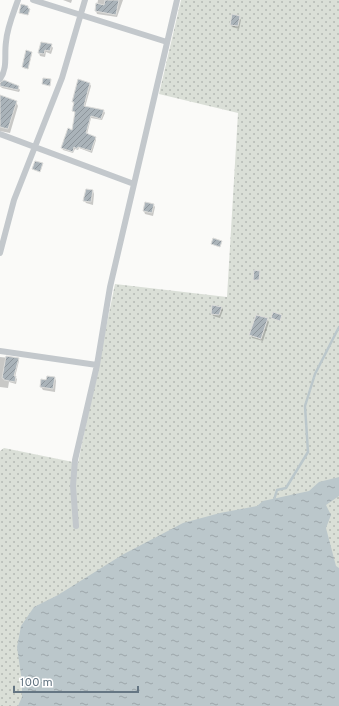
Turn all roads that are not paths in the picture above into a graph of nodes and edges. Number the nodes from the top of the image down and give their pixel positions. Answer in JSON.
{"nodes":[{"id":1,"x":18,"y":0,"type":"edge"},
{"id":2,"x":33,"y":0,"type":"edge"},
{"id":3,"x":85,"y":0,"type":"edge"},
{"id":4,"x":177,"y":0,"type":"edge"},
{"id":5,"x":81,"y":16,"type":"junction"},
{"id":6,"x":167,"y":42,"type":"junction"},
{"id":7,"x":0,"y":79,"type":"edge"},
{"id":8,"x":0,"y":134,"type":"edge"},
{"id":9,"x":34,"y":147,"type":"junction"},
{"id":10,"x":134,"y":184,"type":"junction"},
{"id":11,"x":0,"y":253,"type":"edge"},
{"id":12,"x":0,"y":351,"type":"edge"},
{"id":13,"x":96,"y":365,"type":"junction"},
{"id":14,"x":76,"y":526,"type":"dead end"}],
"edges":[{"from":1,"to":7,"type":"street"},
{"from":2,"to":5,"type":"street"},
{"from":3,"to":5,"type":"street"},
{"from":4,"to":6,"type":"street"},
{"from":5,"to":6,"type":"street"},
{"from":5,"to":9,"type":"street"},
{"from":6,"to":10,"type":"street"},
{"from":8,"to":9,"type":"street"},
{"from":9,"to":10,"type":"street"},
{"from":9,"to":11,"type":"street"},
{"from":10,"to":13,"type":"street"},
{"from":12,"to":13,"type":"street"},
{"from":13,"to":14,"type":"street"}]}
